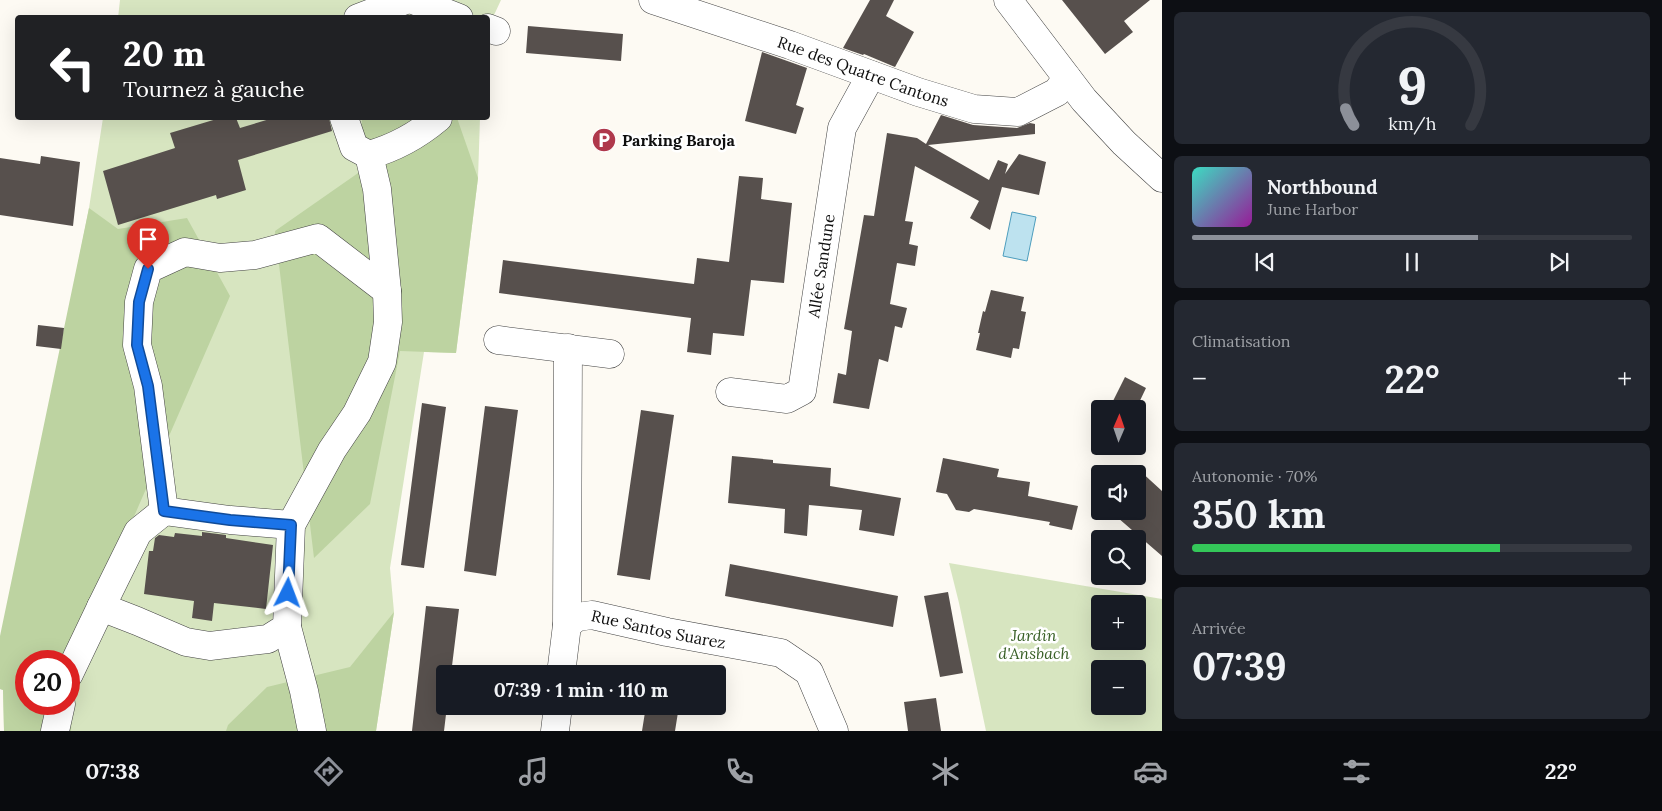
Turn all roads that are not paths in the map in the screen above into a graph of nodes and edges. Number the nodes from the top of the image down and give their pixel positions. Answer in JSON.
{"nodes":[{"id":1,"x":406,"y":0,"type":"edge"},
{"id":2,"x":413,"y":0,"type":"edge"},
{"id":3,"x":653,"y":0,"type":"edge"},
{"id":4,"x":1008,"y":0,"type":"edge"},
{"id":5,"x":366,"y":15,"type":"edge"},
{"id":6,"x":451,"y":15,"type":"edge"},
{"id":7,"x":871,"y":74,"type":"junction"},
{"id":8,"x":1068,"y":78,"type":"junction"},
{"id":9,"x":345,"y":120,"type":"edge"},
{"id":10,"x":436,"y":120,"type":"edge"},
{"id":11,"x":369,"y":155,"type":"junction"},
{"id":12,"x":1162,"y":178,"type":"edge"},
{"id":13,"x":387,"y":292,"type":"junction"},
{"id":14,"x":498,"y":340,"type":"dead end"},
{"id":15,"x":568,"y":348,"type":"junction"},
{"id":16,"x":610,"y":354,"type":"dead end"},
{"id":17,"x":730,"y":392,"type":"dead end"},
{"id":18,"x":164,"y":511,"type":"junction"},
{"id":19,"x":291,"y":525,"type":"junction"},
{"id":20,"x":101,"y":607,"type":"junction"},
{"id":21,"x":567,"y":625,"type":"junction"},
{"id":22,"x":287,"y":628,"type":"junction"},
{"id":23,"x":80,"y":651,"type":"edge"},
{"id":24,"x":562,"y":665,"type":"edge"},
{"id":25,"x":59,"y":715,"type":"edge"},
{"id":26,"x":557,"y":715,"type":"edge"},
{"id":27,"x":55,"y":731,"type":"edge"},
{"id":28,"x":312,"y":731,"type":"edge"},
{"id":29,"x":555,"y":731,"type":"edge"},
{"id":30,"x":834,"y":731,"type":"edge"}],
"edges":[{"from":1,"to":5,"type":"street"},
{"from":2,"to":6,"type":"street"},
{"from":3,"to":7,"type":"street","name":"Rue des Quatre Cantons"},
{"from":4,"to":8,"type":"street"},
{"from":7,"to":8,"type":"street","name":"Rue des Quatre Cantons"},
{"from":7,"to":17,"type":"street","name":"Allée Sandune"},
{"from":8,"to":12,"type":"street"},
{"from":9,"to":11,"type":"street"},
{"from":10,"to":11,"type":"street"},
{"from":11,"to":13,"type":"street"},
{"from":13,"to":18,"type":"street"},
{"from":13,"to":19,"type":"street"},
{"from":14,"to":15,"type":"street"},
{"from":15,"to":16,"type":"street"},
{"from":15,"to":21,"type":"street","name":"Rue Santos Suarez"},
{"from":18,"to":19,"type":"street"},
{"from":18,"to":20,"type":"street"},
{"from":19,"to":22,"type":"street"},
{"from":20,"to":22,"type":"street"},
{"from":20,"to":23,"type":"street"},
{"from":21,"to":24,"type":"street"},
{"from":21,"to":30,"type":"street","name":"Rue Santos Suarez"},
{"from":22,"to":28,"type":"street"},
{"from":25,"to":27,"type":"street"},
{"from":26,"to":29,"type":"street"}]}
